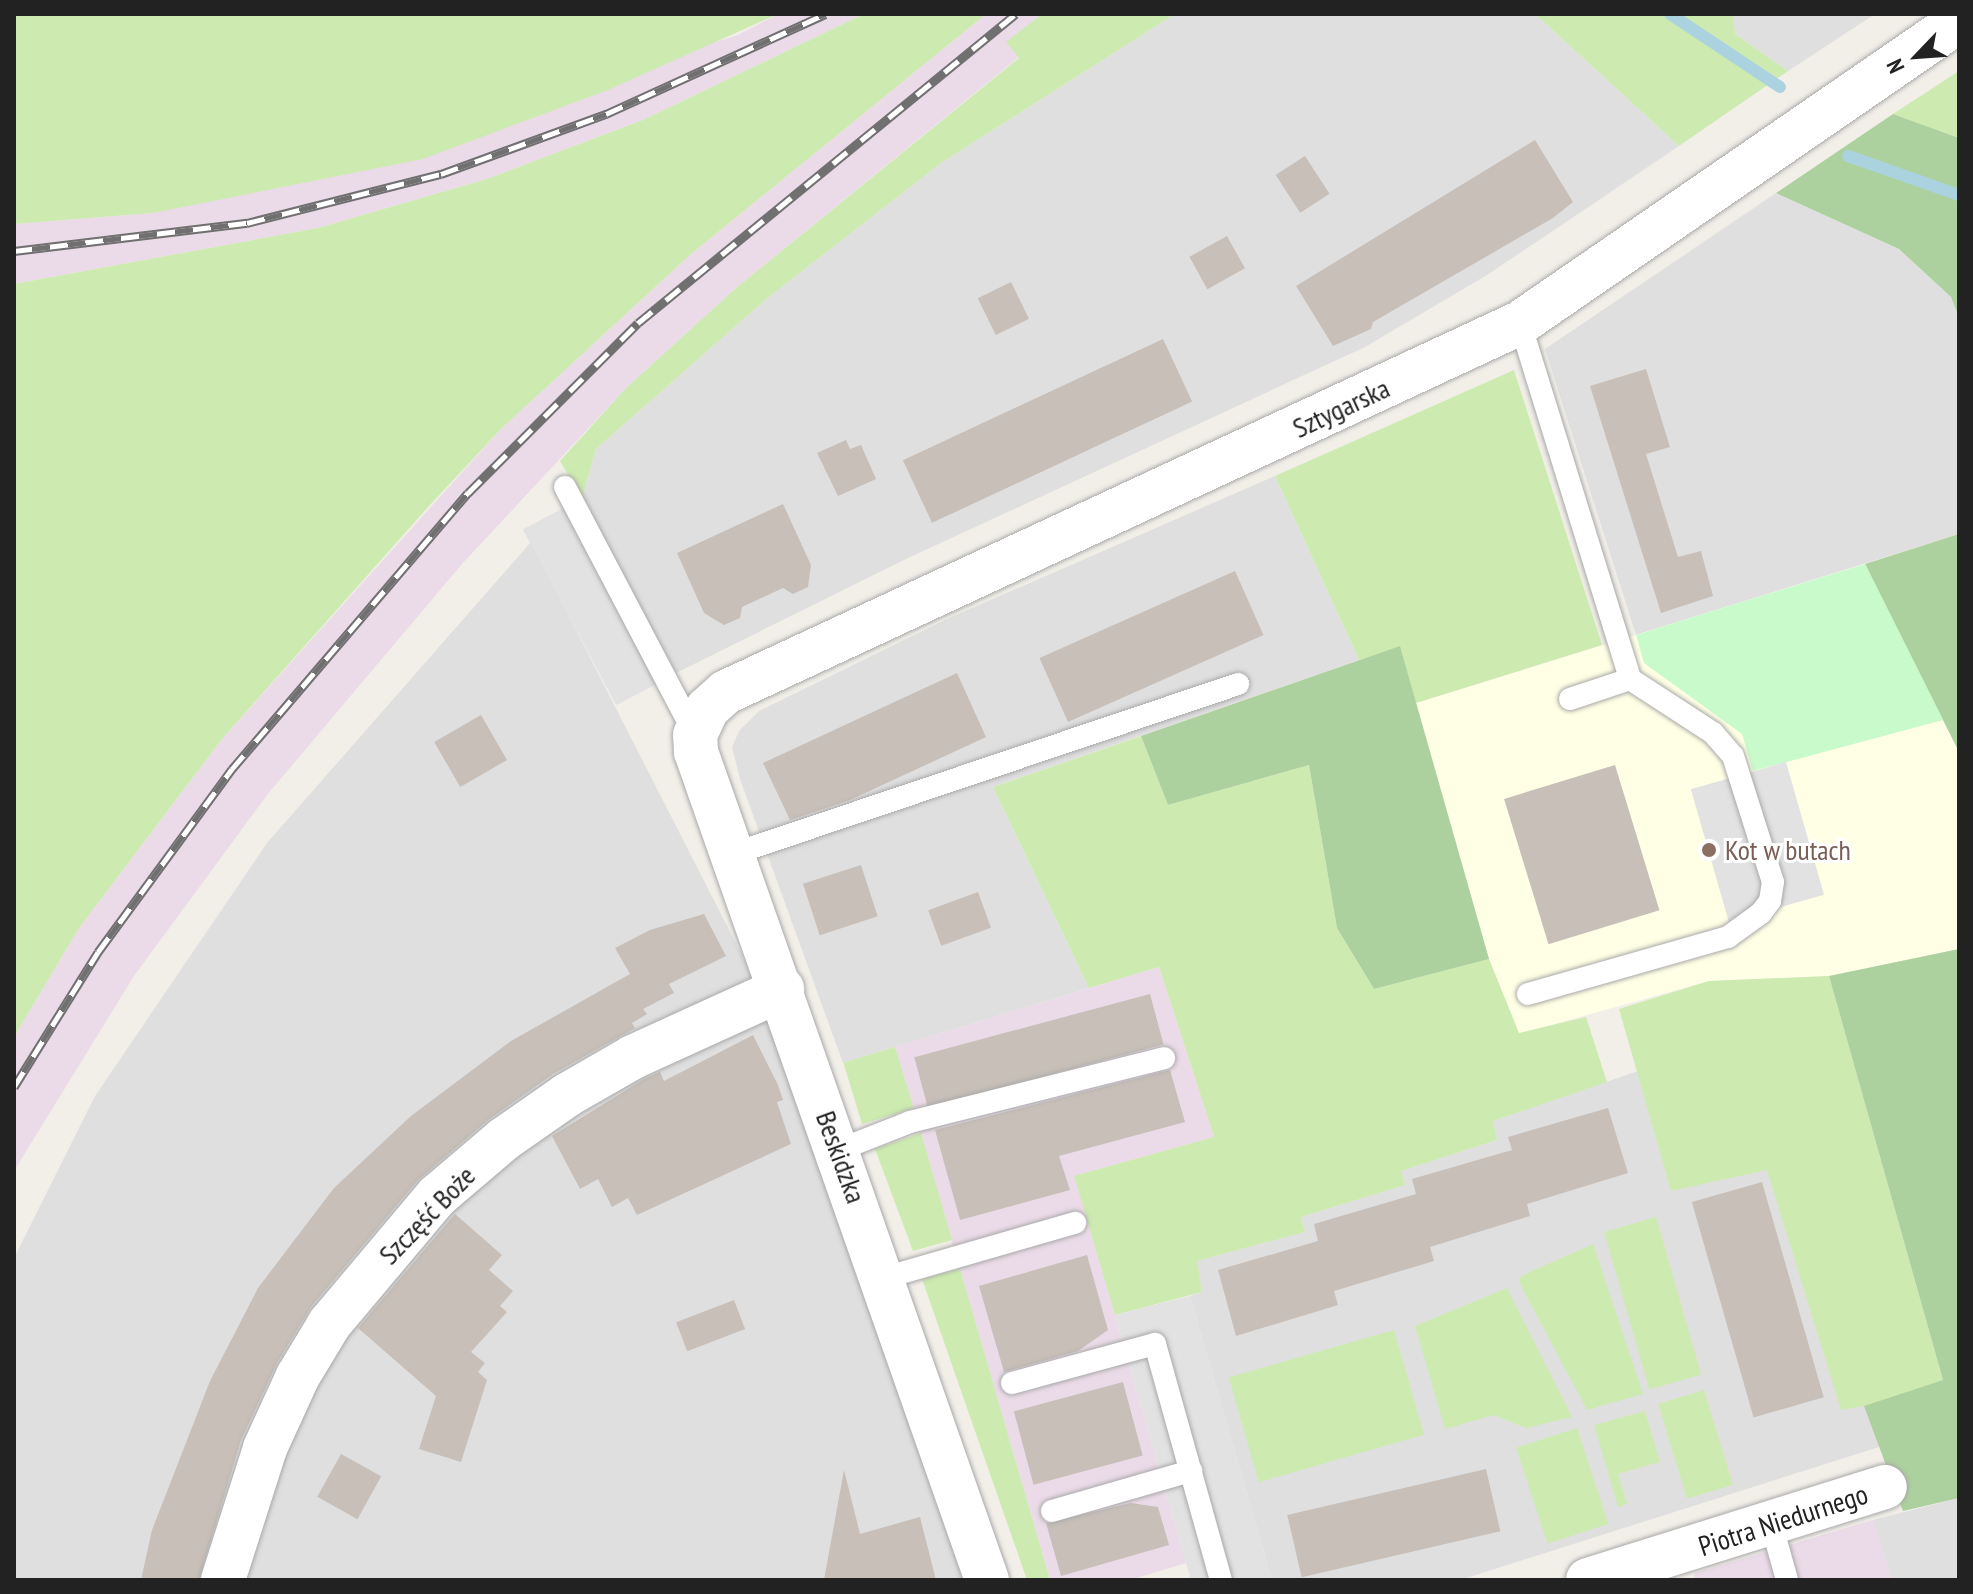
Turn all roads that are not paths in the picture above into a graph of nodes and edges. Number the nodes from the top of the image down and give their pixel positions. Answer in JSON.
{"nodes":[{"id":1,"x":1959,"y":21,"type":"edge"},
{"id":2,"x":1520,"y":323,"type":"junction"},
{"id":3,"x":565,"y":487,"type":"dead end"},
{"id":4,"x":1630,"y":679,"type":"junction"},
{"id":5,"x":1238,"y":684,"type":"dead end"},
{"id":6,"x":1570,"y":699,"type":"dead end"},
{"id":7,"x":695,"y":735,"type":"junction"},
{"id":8,"x":733,"y":854,"type":"junction"},
{"id":9,"x":782,"y":989,"type":"junction"},
{"id":10,"x":1528,"y":994,"type":"dead end"},
{"id":11,"x":1164,"y":1058,"type":"dead end"},
{"id":12,"x":839,"y":1150,"type":"junction"},
{"id":13,"x":1075,"y":1223,"type":"dead end"},
{"id":14,"x":884,"y":1278,"type":"junction"},
{"id":15,"x":1012,"y":1383,"type":"dead end"},
{"id":16,"x":1191,"y":1471,"type":"junction"},
{"id":17,"x":1885,"y":1487,"type":"dead end"},
{"id":18,"x":1052,"y":1511,"type":"dead end"},
{"id":19,"x":1771,"y":1523,"type":"junction"},
{"id":20,"x":1648,"y":1572,"type":"edge"},
{"id":21,"x":223,"y":1580,"type":"edge"},
{"id":22,"x":987,"y":1580,"type":"edge"},
{"id":23,"x":1221,"y":1580,"type":"edge"},
{"id":24,"x":1588,"y":1580,"type":"edge"},
{"id":25,"x":1787,"y":1580,"type":"edge"}],
"edges":[{"from":1,"to":2,"type":"street","name":"Sztygarska"},
{"from":2,"to":4,"type":"lane"},
{"from":2,"to":7,"type":"street","name":"Sztygarska"},
{"from":3,"to":7,"type":"lane"},
{"from":4,"to":6,"type":"lane"},
{"from":4,"to":10,"type":"lane"},
{"from":5,"to":8,"type":"lane"},
{"from":7,"to":8,"type":"street","name":"Beskidzka"},
{"from":8,"to":9,"type":"street","name":"Beskidzka"},
{"from":9,"to":12,"type":"street","name":"Beskidzka"},
{"from":9,"to":21,"type":"street","name":"Szczęść Boże"},
{"from":11,"to":12,"type":"lane"},
{"from":12,"to":14,"type":"street","name":"Beskidzka"},
{"from":13,"to":14,"type":"lane"},
{"from":14,"to":22,"type":"street","name":"Beskidzka"},
{"from":15,"to":16,"type":"lane"},
{"from":16,"to":18,"type":"lane"},
{"from":16,"to":23,"type":"lane"},
{"from":17,"to":19,"type":"street","name":"Piotra Niedurnego"},
{"from":19,"to":20,"type":"street","name":"Piotra Niedurnego"},
{"from":19,"to":25,"type":"lane"},
{"from":20,"to":24,"type":"street","name":"Piotra Niedurnego"}]}
